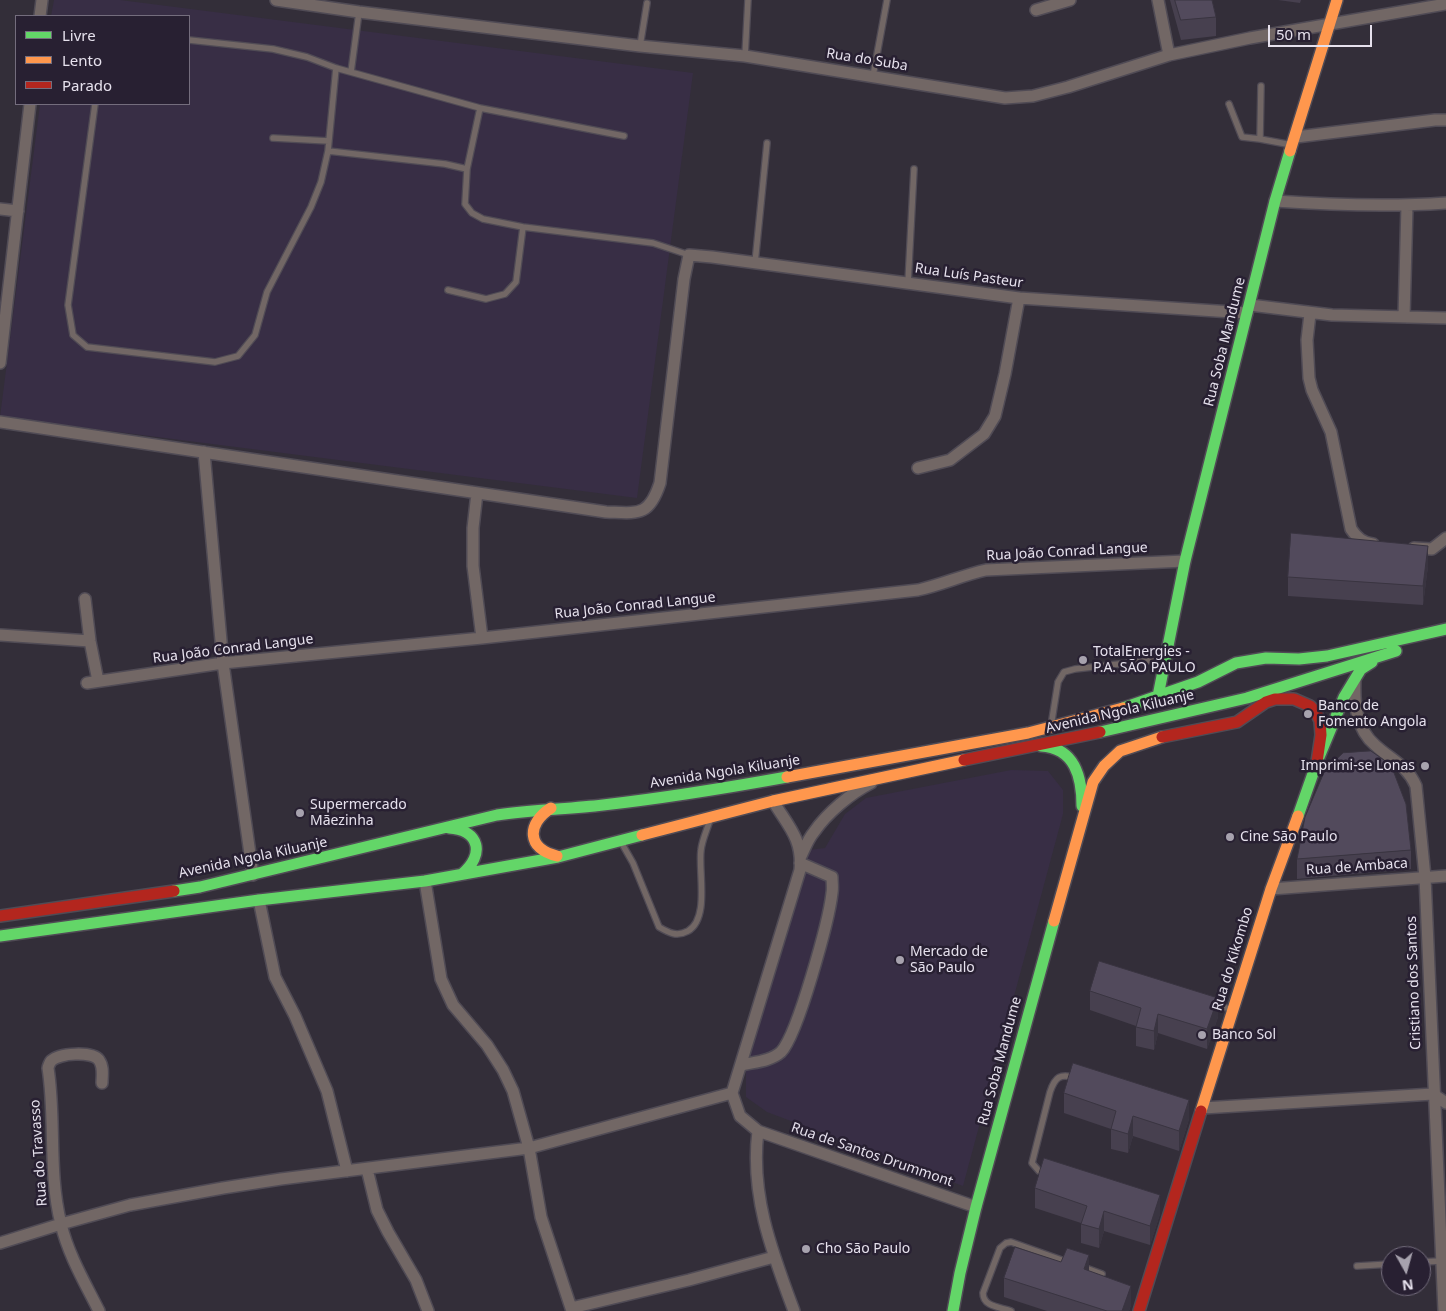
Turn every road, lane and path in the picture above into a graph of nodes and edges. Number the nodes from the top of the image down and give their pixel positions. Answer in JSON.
{"nodes":[{"id":1,"x":42,"y":0,"type":"edge"},
{"id":2,"x":276,"y":0,"type":"edge"},
{"id":3,"x":748,"y":0,"type":"edge"},
{"id":4,"x":887,"y":0,"type":"edge"},
{"id":5,"x":1070,"y":0,"type":"edge"},
{"id":6,"x":1158,"y":0,"type":"edge"},
{"id":7,"x":1337,"y":0,"type":"edge"},
{"id":8,"x":647,"y":3,"type":"dead end"},
{"id":9,"x":1446,"y":4,"type":"edge"},
{"id":10,"x":360,"y":6,"type":"edge"},
{"id":11,"x":1036,"y":10,"type":"dead end"},
{"id":12,"x":40,"y":15,"type":"edge"},
{"id":13,"x":1330,"y":25,"type":"junction"},
{"id":14,"x":190,"y":40,"type":"edge"},
{"id":15,"x":640,"y":46,"type":"junction"},
{"id":16,"x":1169,"y":55,"type":"junction"},
{"id":17,"x":745,"y":56,"type":"junction"},
{"id":18,"x":336,"y":68,"type":"junction"},
{"id":19,"x":351,"y":72,"type":"junction"},
{"id":20,"x":873,"y":76,"type":"junction"},
{"id":21,"x":1261,"y":86,"type":"dead end"},
{"id":22,"x":1229,"y":104,"type":"dead end"},
{"id":23,"x":30,"y":105,"type":"edge"},
{"id":24,"x":95,"y":105,"type":"edge"},
{"id":25,"x":480,"y":108,"type":"junction"},
{"id":26,"x":1446,"y":120,"type":"edge"},
{"id":27,"x":624,"y":136,"type":"dead end"},
{"id":28,"x":272,"y":138,"type":"dead end"},
{"id":29,"x":1260,"y":139,"type":"junction"},
{"id":30,"x":329,"y":140,"type":"junction"},
{"id":31,"x":1295,"y":141,"type":"junction"},
{"id":32,"x":767,"y":143,"type":"dead end"},
{"id":33,"x":328,"y":150,"type":"junction"},
{"id":34,"x":467,"y":169,"type":"junction"},
{"id":35,"x":914,"y":169,"type":"dead end"},
{"id":36,"x":1275,"y":201,"type":"junction"},
{"id":37,"x":1446,"y":203,"type":"edge"},
{"id":38,"x":1406,"y":206,"type":"junction"},
{"id":39,"x":0,"y":209,"type":"edge"},
{"id":40,"x":18,"y":211,"type":"junction"},
{"id":41,"x":523,"y":227,"type":"junction"},
{"id":42,"x":689,"y":255,"type":"junction"},
{"id":43,"x":755,"y":263,"type":"junction"},
{"id":44,"x":908,"y":283,"type":"junction"},
{"id":45,"x":448,"y":290,"type":"dead end"},
{"id":46,"x":1019,"y":298,"type":"junction"},
{"id":47,"x":1248,"y":309,"type":"junction"},
{"id":48,"x":1310,"y":314,"type":"junction"},
{"id":49,"x":1404,"y":317,"type":"junction"},
{"id":50,"x":1446,"y":318,"type":"edge"},
{"id":51,"x":0,"y":363,"type":"edge"},
{"id":52,"x":0,"y":422,"type":"edge"},
{"id":53,"x":204,"y":452,"type":"junction"},
{"id":54,"x":918,"y":468,"type":"dead end"},
{"id":55,"x":477,"y":493,"type":"junction"},
{"id":56,"x":1446,"y":538,"type":"edge"},
{"id":57,"x":1387,"y":545,"type":"edge"},
{"id":58,"x":1406,"y":547,"type":"edge"},
{"id":59,"x":1185,"y":561,"type":"junction"},
{"id":60,"x":85,"y":599,"type":"dead end"},
{"id":61,"x":1446,"y":629,"type":"edge"},
{"id":62,"x":0,"y":635,"type":"edge"},
{"id":63,"x":482,"y":638,"type":"junction"},
{"id":64,"x":1446,"y":638,"type":"edge"},
{"id":65,"x":90,"y":641,"type":"junction"},
{"id":66,"x":1384,"y":654,"type":"junction"},
{"id":67,"x":1165,"y":659,"type":"junction"},
{"id":68,"x":223,"y":663,"type":"junction"},
{"id":69,"x":1355,"y":677,"type":"junction"},
{"id":70,"x":1158,"y":696,"type":"junction"},
{"id":71,"x":1050,"y":728,"type":"junction"},
{"id":72,"x":1036,"y":746,"type":"junction"},
{"id":73,"x":1317,"y":762,"type":"junction"},
{"id":74,"x":886,"y":776,"type":"junction"},
{"id":75,"x":774,"y":801,"type":"junction"},
{"id":76,"x":551,"y":808,"type":"junction"},
{"id":77,"x":711,"y":817,"type":"junction"},
{"id":78,"x":1081,"y":820,"type":"junction"},
{"id":79,"x":448,"y":828,"type":"junction"},
{"id":80,"x":620,"y":841,"type":"junction"},
{"id":81,"x":558,"y":856,"type":"junction"},
{"id":82,"x":801,"y":860,"type":"junction"},
{"id":83,"x":462,"y":874,"type":"junction"},
{"id":84,"x":253,"y":875,"type":"junction"},
{"id":85,"x":1446,"y":876,"type":"edge"},
{"id":86,"x":1425,"y":877,"type":"junction"},
{"id":87,"x":425,"y":881,"type":"junction"},
{"id":88,"x":1271,"y":889,"type":"junction"},
{"id":89,"x":260,"y":900,"type":"junction"},
{"id":90,"x":0,"y":916,"type":"edge"},
{"id":91,"x":0,"y":936,"type":"edge"},
{"id":92,"x":1206,"y":1002,"type":"edge"},
{"id":93,"x":1233,"y":1010,"type":"junction"},
{"id":94,"x":742,"y":1065,"type":"junction"},
{"id":95,"x":1087,"y":1081,"type":"edge"},
{"id":96,"x":102,"y":1083,"type":"dead end"},
{"id":97,"x":732,"y":1093,"type":"junction"},
{"id":98,"x":1433,"y":1094,"type":"junction"},
{"id":99,"x":1446,"y":1103,"type":"edge"},
{"id":100,"x":1198,"y":1113,"type":"junction"},
{"id":101,"x":758,"y":1131,"type":"junction"},
{"id":102,"x":528,"y":1148,"type":"junction"},
{"id":103,"x":367,"y":1169,"type":"junction"},
{"id":104,"x":347,"y":1171,"type":"junction"},
{"id":105,"x":1058,"y":1177,"type":"edge"},
{"id":106,"x":976,"y":1207,"type":"junction"},
{"id":107,"x":61,"y":1224,"type":"junction"},
{"id":108,"x":0,"y":1243,"type":"edge"},
{"id":109,"x":774,"y":1257,"type":"junction"},
{"id":110,"x":1441,"y":1261,"type":"junction"},
{"id":111,"x":1431,"y":1262,"type":"edge"},
{"id":112,"x":1381,"y":1265,"type":"edge"},
{"id":113,"x":1357,"y":1266,"type":"dead end"},
{"id":114,"x":1102,"y":1274,"type":"edge"},
{"id":115,"x":1444,"y":1278,"type":"edge"},
{"id":116,"x":572,"y":1309,"type":"edge"},
{"id":117,"x":98,"y":1311,"type":"edge"},
{"id":118,"x":428,"y":1311,"type":"edge"},
{"id":119,"x":794,"y":1311,"type":"edge"},
{"id":120,"x":953,"y":1311,"type":"edge"},
{"id":121,"x":1011,"y":1311,"type":"edge"},
{"id":122,"x":1139,"y":1311,"type":"edge"},
{"id":123,"x":1444,"y":1311,"type":"edge"}],
"edges":[{"from":1,"to":12,"type":"street"},
{"from":2,"to":10,"type":"street","name":"Rua do Suba"},
{"from":3,"to":17,"type":"lane"},
{"from":4,"to":20,"type":"lane"},
{"from":5,"to":11,"type":"street"},
{"from":6,"to":16,"type":"street"},
{"from":7,"to":13,"type":"main road","name":"Rua Soba Mandume"},
{"from":8,"to":15,"type":"lane"},
{"from":9,"to":13,"type":"street","name":"Rua do Suba"},
{"from":10,"to":15,"type":"street","name":"Rua do Suba"},
{"from":10,"to":19,"type":"lane"},
{"from":13,"to":16,"type":"street","name":"Rua do Suba"},
{"from":13,"to":31,"type":"main road","name":"Rua Soba Mandume"},
{"from":14,"to":18,"type":"lane"},
{"from":15,"to":17,"type":"street","name":"Rua do Suba"},
{"from":16,"to":20,"type":"street","name":"Rua do Suba"},
{"from":17,"to":20,"type":"street","name":"Rua do Suba"},
{"from":18,"to":19,"type":"lane"},
{"from":18,"to":30,"type":"lane"},
{"from":19,"to":25,"type":"lane"},
{"from":21,"to":29,"type":"lane"},
{"from":22,"to":29,"type":"lane"},
{"from":23,"to":40,"type":"street"},
{"from":24,"to":33,"type":"lane"},
{"from":25,"to":27,"type":"lane"},
{"from":25,"to":34,"type":"lane"},
{"from":26,"to":31,"type":"street"},
{"from":28,"to":30,"type":"lane"},
{"from":29,"to":31,"type":"lane"},
{"from":30,"to":33,"type":"lane"},
{"from":31,"to":36,"type":"main road","name":"Rua Soba Mandume"},
{"from":32,"to":43,"type":"lane"},
{"from":33,"to":34,"type":"lane"},
{"from":34,"to":41,"type":"lane"},
{"from":35,"to":44,"type":"lane"},
{"from":36,"to":38,"type":"street"},
{"from":36,"to":47,"type":"main road","name":"Rua Soba Mandume"},
{"from":37,"to":38,"type":"street"},
{"from":38,"to":49,"type":"street"},
{"from":39,"to":40,"type":"street"},
{"from":40,"to":51,"type":"street"},
{"from":41,"to":42,"type":"lane"},
{"from":41,"to":45,"type":"lane"},
{"from":42,"to":43,"type":"street","name":"Rua Luís Pasteur"},
{"from":42,"to":55,"type":"street"},
{"from":43,"to":44,"type":"street","name":"Rua Luís Pasteur"},
{"from":44,"to":46,"type":"street","name":"Rua Luís Pasteur"},
{"from":46,"to":47,"type":"street","name":"Rua Luís Pasteur"},
{"from":46,"to":54,"type":"street"},
{"from":47,"to":48,"type":"street","name":"Rua Luís Pasteur"},
{"from":47,"to":59,"type":"main road","name":"Rua Soba Mandume"},
{"from":48,"to":49,"type":"street","name":"Rua Luís Pasteur"},
{"from":48,"to":57,"type":"street"},
{"from":49,"to":50,"type":"street","name":"Rua Luís Pasteur"},
{"from":52,"to":53,"type":"street"},
{"from":53,"to":55,"type":"street"},
{"from":53,"to":68,"type":"street"},
{"from":55,"to":63,"type":"street"},
{"from":56,"to":58,"type":"street"},
{"from":59,"to":63,"type":"street","name":"Rua João Conrad Langue"},
{"from":59,"to":67,"type":"main road","name":"Rua Soba Mandume"},
{"from":60,"to":65,"type":"street"},
{"from":61,"to":70,"type":"main road","name":"Avenida Ngola Kiluanje"},
{"from":62,"to":65,"type":"street"},
{"from":63,"to":68,"type":"street","name":"Rua João Conrad Langue"},
{"from":64,"to":66,"type":"main road","name":"Avenida Ngola Kiluanje"},
{"from":65,"to":68,"type":"street","name":"Rua João Conrad Langue"},
{"from":66,"to":69,"type":"main road"},
{"from":66,"to":72,"type":"main road","name":"Avenida Ngola Kiluanje"},
{"from":67,"to":70,"type":"main road","name":"Rua Soba Mandume"},
{"from":67,"to":71,"type":"lane"},
{"from":68,"to":84,"type":"street"},
{"from":69,"to":73,"type":"main road"},
{"from":69,"to":86,"type":"street","name":"Cristiano dos Santos"},
{"from":70,"to":71,"type":"main road","name":"Avenida Ngola Kiluanje"},
{"from":71,"to":76,"type":"main road","name":"Avenida Ngola Kiluanje"},
{"from":72,"to":74,"type":"main road","name":"Avenida Ngola Kiluanje"},
{"from":72,"to":78,"type":"main road"},
{"from":73,"to":78,"type":"main road"},
{"from":73,"to":88,"type":"main road","name":"Rua do Kikombo"},
{"from":74,"to":75,"type":"main road","name":"Avenida Ngola Kiluanje"},
{"from":74,"to":82,"type":"street"},
{"from":75,"to":77,"type":"main road","name":"Avenida Ngola Kiluanje"},
{"from":75,"to":82,"type":"street"},
{"from":76,"to":79,"type":"main road","name":"Avenida Ngola Kiluanje"},
{"from":76,"to":81,"type":"main road"},
{"from":77,"to":80,"type":"main road","name":"Avenida Ngola Kiluanje"},
{"from":77,"to":80,"type":"lane"},
{"from":78,"to":106,"type":"main road","name":"Rua Soba Mandume"},
{"from":79,"to":83,"type":"main road"},
{"from":79,"to":84,"type":"main road","name":"Avenida Ngola Kiluanje"},
{"from":80,"to":81,"type":"main road","name":"Avenida Ngola Kiluanje"},
{"from":81,"to":83,"type":"main road","name":"Avenida Ngola Kiluanje"},
{"from":82,"to":94,"type":"street"},
{"from":82,"to":94,"type":"street"},
{"from":83,"to":87,"type":"main road","name":"Avenida Ngola Kiluanje"},
{"from":84,"to":90,"type":"main road","name":"Avenida Ngola Kiluanje"},
{"from":85,"to":86,"type":"street","name":"Rua de Ambaca"},
{"from":86,"to":88,"type":"street","name":"Rua de Ambaca"},
{"from":86,"to":98,"type":"street","name":"Cristiano dos Santos"},
{"from":87,"to":89,"type":"main road","name":"Avenida Ngola Kiluanje"},
{"from":87,"to":102,"type":"street"},
{"from":88,"to":93,"type":"main road","name":"Rua do Kikombo"},
{"from":89,"to":91,"type":"main road","name":"Avenida Ngola Kiluanje"},
{"from":89,"to":104,"type":"street"},
{"from":92,"to":93,"type":"lane"},
{"from":93,"to":100,"type":"main road","name":"Rua do Kikombo"},
{"from":94,"to":97,"type":"street"},
{"from":95,"to":105,"type":"lane"},
{"from":96,"to":107,"type":"street","name":"Rua do Travasso"},
{"from":97,"to":101,"type":"street"},
{"from":97,"to":102,"type":"street"},
{"from":98,"to":99,"type":"street"},
{"from":98,"to":100,"type":"street"},
{"from":98,"to":110,"type":"street","name":"Cristiano dos Santos"},
{"from":100,"to":122,"type":"main road","name":"Rua do Kikombo"},
{"from":101,"to":106,"type":"street","name":"Rua de Santos Drummont"},
{"from":101,"to":109,"type":"street"},
{"from":102,"to":103,"type":"street"},
{"from":102,"to":116,"type":"street"},
{"from":103,"to":104,"type":"street"},
{"from":103,"to":118,"type":"street"},
{"from":104,"to":107,"type":"street"},
{"from":106,"to":120,"type":"main road","name":"Rua Soba Mandume"},
{"from":107,"to":108,"type":"street"},
{"from":107,"to":117,"type":"street","name":"Rua do Travasso"},
{"from":109,"to":116,"type":"street"},
{"from":109,"to":119,"type":"street"},
{"from":110,"to":111,"type":"lane"},
{"from":110,"to":115,"type":"street","name":"Cristiano dos Santos"},
{"from":112,"to":113,"type":"lane"},
{"from":114,"to":121,"type":"lane"},
{"from":115,"to":123,"type":"street","name":"Cristiano dos Santos"}]}
